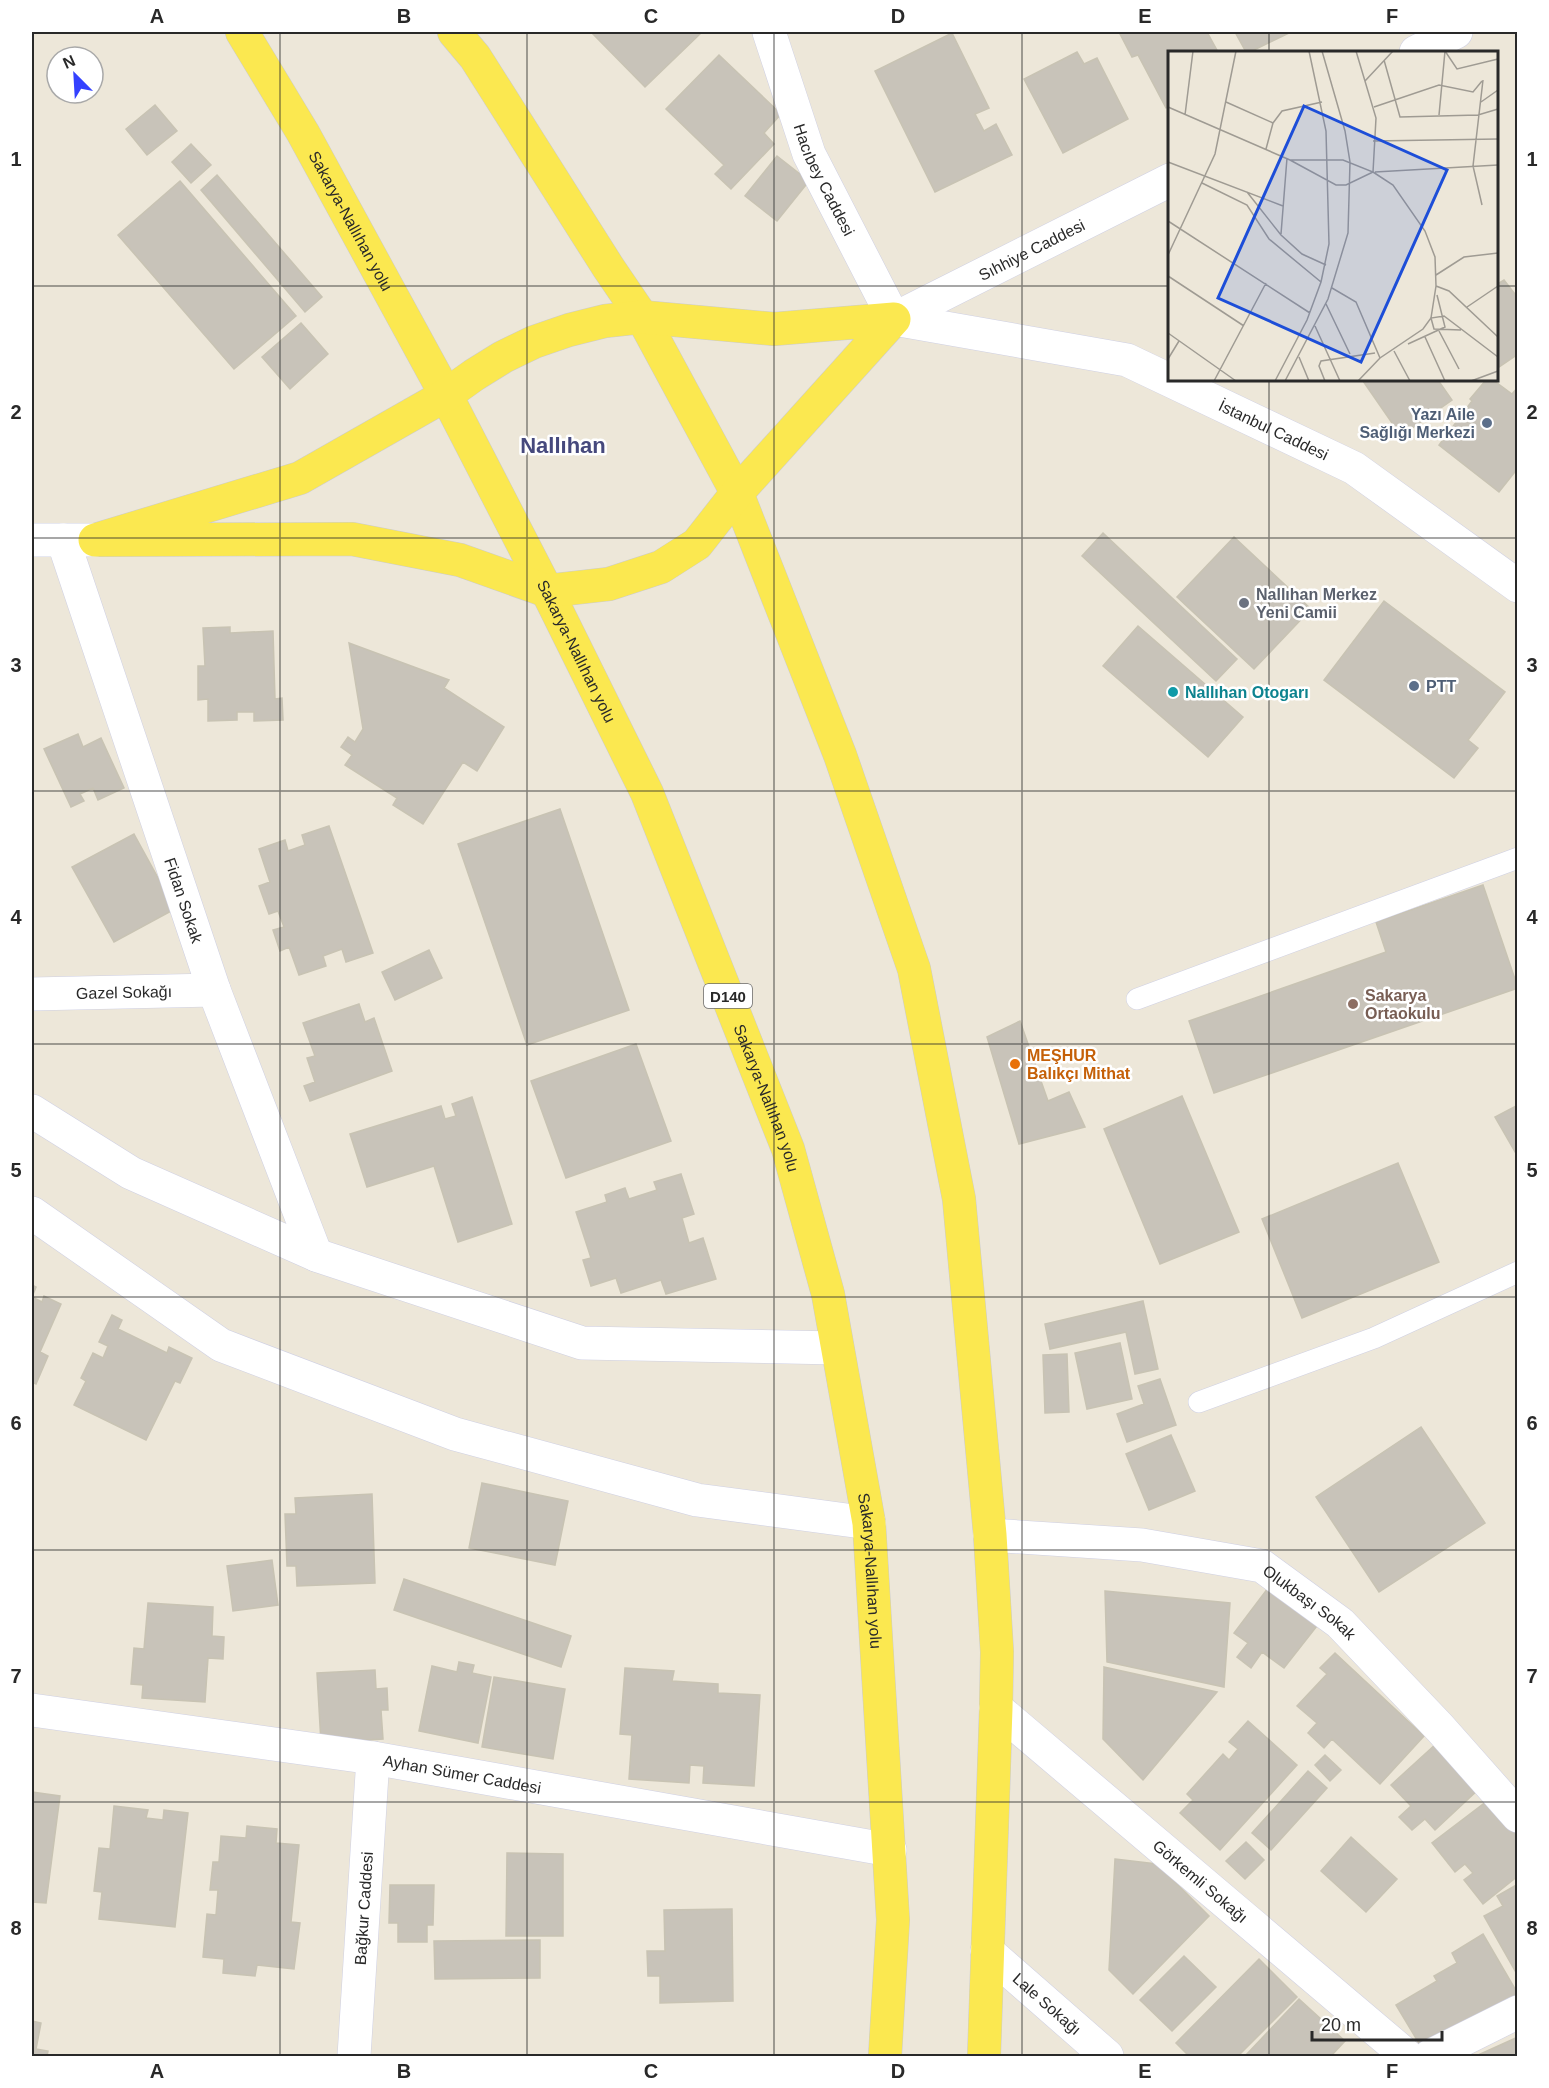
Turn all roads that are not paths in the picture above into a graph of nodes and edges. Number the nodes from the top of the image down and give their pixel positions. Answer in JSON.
{"nodes":[{"id":1,"x":242,"y":32,"type":"edge"},
{"id":2,"x":454,"y":32,"type":"edge"},
{"id":3,"x":1456,"y":32,"type":"edge"},
{"id":4,"x":774,"y":33,"type":"edge"},
{"id":5,"x":1418,"y":51,"type":"edge"},
{"id":6,"x":1168,"y":181,"type":"edge"},
{"id":7,"x":642,"y":317,"type":"junction"},
{"id":8,"x":894,"y":319,"type":"junction"},
{"id":9,"x":1168,"y":380,"type":"edge"},
{"id":10,"x":1171,"y":381,"type":"edge"},
{"id":11,"x":446,"y":395,"type":"junction"},
{"id":12,"x":737,"y":493,"type":"junction"},
{"id":13,"x":47,"y":540,"type":"edge"},
{"id":14,"x":95,"y":540,"type":"junction"},
{"id":15,"x":1518,"y":586,"type":"edge"},
{"id":16,"x":547,"y":591,"type":"junction"},
{"id":17,"x":1518,"y":858,"type":"edge"},
{"id":18,"x":214,"y":990,"type":"junction"},
{"id":19,"x":32,"y":994,"type":"edge"},
{"id":20,"x":1137,"y":999,"type":"dead end"},
{"id":21,"x":32,"y":1111,"type":"edge"},
{"id":22,"x":32,"y":1213,"type":"edge"},
{"id":23,"x":316,"y":1256,"type":"junction"},
{"id":24,"x":1518,"y":1272,"type":"edge"},
{"id":25,"x":837,"y":1348,"type":"junction"},
{"id":26,"x":1199,"y":1402,"type":"dead end"},
{"id":27,"x":869,"y":1523,"type":"junction"},
{"id":28,"x":990,"y":1535,"type":"junction"},
{"id":29,"x":996,"y":1708,"type":"junction"},
{"id":30,"x":32,"y":1710,"type":"edge"},
{"id":31,"x":374,"y":1758,"type":"junction"},
{"id":32,"x":1518,"y":1816,"type":"edge"},
{"id":33,"x":890,"y":1850,"type":"junction"},
{"id":34,"x":987,"y":1951,"type":"junction"},
{"id":35,"x":1518,"y":2012,"type":"edge"},
{"id":36,"x":354,"y":2056,"type":"edge"},
{"id":37,"x":885,"y":2056,"type":"edge"},
{"id":38,"x":984,"y":2056,"type":"edge"},
{"id":39,"x":1107,"y":2056,"type":"edge"},
{"id":40,"x":1407,"y":2056,"type":"edge"},
{"id":41,"x":1430,"y":2056,"type":"edge"}],
"edges":[{"from":1,"to":11,"type":"main road","name":"Sakarya-Nallıhan yolu","number":"D140"},
{"from":2,"to":7,"type":"main road"},
{"from":3,"to":5,"type":"street"},
{"from":4,"to":8,"type":"street","name":"Hacıbey Caddesi"},
{"from":6,"to":8,"type":"street","name":"Sıhhiye Caddesi"},
{"from":7,"to":8,"type":"main road"},
{"from":7,"to":11,"type":"main road"},
{"from":7,"to":12,"type":"main road"},
{"from":8,"to":9,"type":"street","name":"İstanbul Caddesi"},
{"from":8,"to":12,"type":"main road"},
{"from":10,"to":15,"type":"street","name":"İstanbul Caddesi"},
{"from":11,"to":14,"type":"main road"},
{"from":11,"to":16,"type":"main road","name":"Sakarya-Nallıhan yolu","number":"D140"},
{"from":12,"to":16,"type":"main road"},
{"from":12,"to":28,"type":"main road"},
{"from":13,"to":14,"type":"street"},
{"from":13,"to":18,"type":"street","name":"Fidan Sokak"},
{"from":14,"to":16,"type":"main road"},
{"from":16,"to":25,"type":"main road","name":"Sakarya-Nallıhan yolu","number":"D140"},
{"from":17,"to":20,"type":"lane"},
{"from":18,"to":19,"type":"street","name":"Gazel Sokağı"},
{"from":18,"to":23,"type":"street","name":"Fidan Sokak"},
{"from":21,"to":23,"type":"street"},
{"from":22,"to":27,"type":"street"},
{"from":23,"to":25,"type":"street"},
{"from":24,"to":26,"type":"lane"},
{"from":25,"to":27,"type":"main road","name":"Sakarya-Nallıhan yolu","number":"D140"},
{"from":27,"to":33,"type":"main road","name":"Sakarya-Nallıhan yolu","number":"D140"},
{"from":28,"to":29,"type":"main road"},
{"from":28,"to":32,"type":"street","name":"Olukbaşı Sokak"},
{"from":29,"to":34,"type":"main road"},
{"from":29,"to":40,"type":"street","name":"Görkemli Sokağı"},
{"from":30,"to":31,"type":"street","name":"Ayhan Sümer Caddesi"},
{"from":31,"to":33,"type":"street","name":"Ayhan Sümer Caddesi"},
{"from":31,"to":36,"type":"street","name":"Bağkur Caddesi"},
{"from":33,"to":37,"type":"main road","name":"Sakarya-Nallıhan yolu","number":"D140"},
{"from":34,"to":38,"type":"main road"},
{"from":34,"to":39,"type":"street","name":"Lale Sokağı"},
{"from":35,"to":41,"type":"street"}]}
